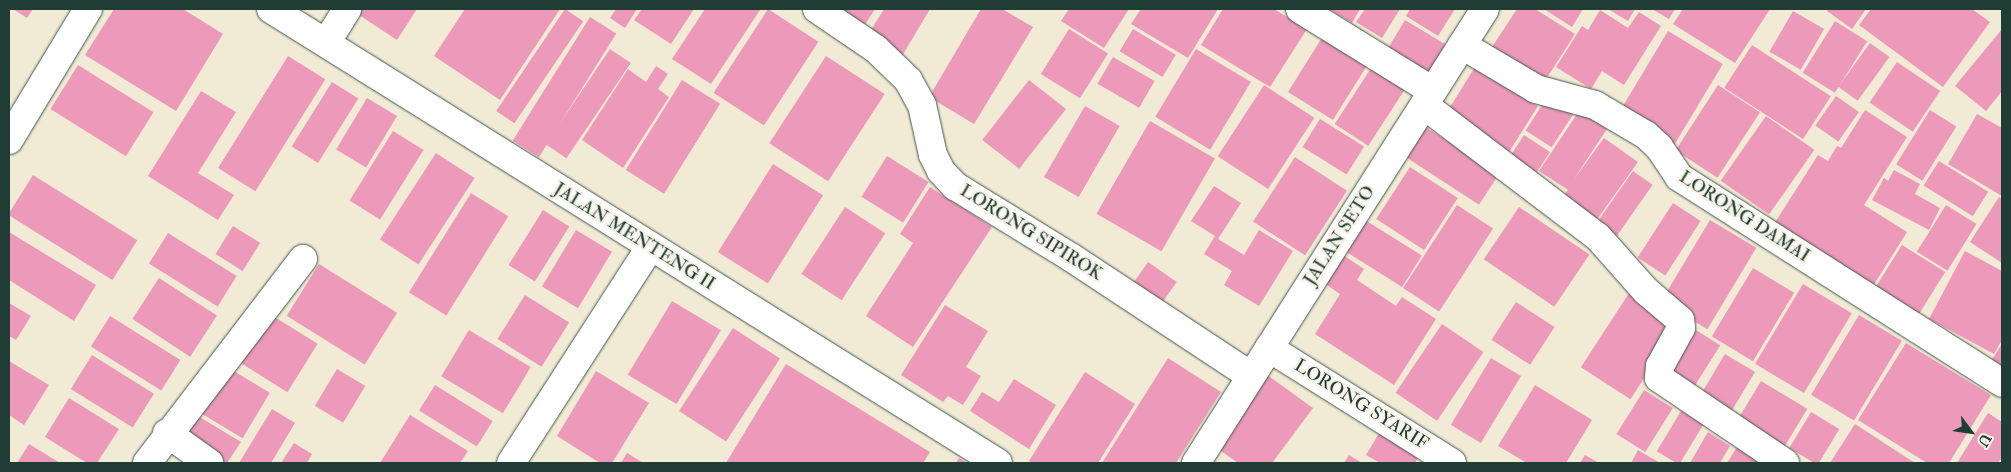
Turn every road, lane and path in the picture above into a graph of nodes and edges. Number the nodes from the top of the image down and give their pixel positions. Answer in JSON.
{"nodes":[{"id":1,"x":88,"y":9,"type":"edge"},
{"id":2,"x":271,"y":9,"type":"edge"},
{"id":3,"x":347,"y":9,"type":"edge"},
{"id":4,"x":817,"y":9,"type":"edge"},
{"id":5,"x":1300,"y":9,"type":"edge"},
{"id":6,"x":1485,"y":9,"type":"edge"},
{"id":7,"x":326,"y":43,"type":"junction"},
{"id":8,"x":1462,"y":45,"type":"junction"},
{"id":9,"x":1428,"y":98,"type":"junction"},
{"id":10,"x":9,"y":140,"type":"edge"},
{"id":11,"x":650,"y":247,"type":"junction"},
{"id":12,"x":303,"y":259,"type":"dead end"},
{"id":13,"x":1269,"y":348,"type":"junction"},
{"id":14,"x":1251,"y":376,"type":"junction"},
{"id":15,"x":2002,"y":383,"type":"edge"},
{"id":16,"x":167,"y":433,"type":"junction"},
{"id":17,"x":147,"y":463,"type":"edge"},
{"id":18,"x":209,"y":463,"type":"edge"},
{"id":19,"x":510,"y":463,"type":"edge"},
{"id":20,"x":998,"y":463,"type":"edge"},
{"id":21,"x":1196,"y":463,"type":"edge"},
{"id":22,"x":1452,"y":463,"type":"edge"},
{"id":23,"x":1785,"y":463,"type":"edge"}],
"edges":[{"from":1,"to":10,"type":"street"},
{"from":2,"to":7,"type":"street","name":"JALAN MENTENG II"},
{"from":3,"to":7,"type":"street"},
{"from":4,"to":14,"type":"street","name":"LORONG SIPIROK"},
{"from":5,"to":9,"type":"street"},
{"from":6,"to":8,"type":"street","name":"JALAN SETO"},
{"from":7,"to":11,"type":"street","name":"JALAN MENTENG II"},
{"from":8,"to":9,"type":"street","name":"JALAN SETO"},
{"from":8,"to":15,"type":"street","name":"LORONG DAMAI"},
{"from":9,"to":13,"type":"street","name":"JALAN SETO"},
{"from":9,"to":23,"type":"street"},
{"from":11,"to":19,"type":"street"},
{"from":11,"to":20,"type":"street","name":"JALAN MENTENG II"},
{"from":12,"to":16,"type":"street"},
{"from":13,"to":14,"type":"street","name":"JALAN SETO"},
{"from":13,"to":22,"type":"street","name":"LORONG SYARIF"},
{"from":14,"to":21,"type":"street","name":"JALAN SETO"},
{"from":16,"to":17,"type":"street"},
{"from":16,"to":18,"type":"street"}]}
